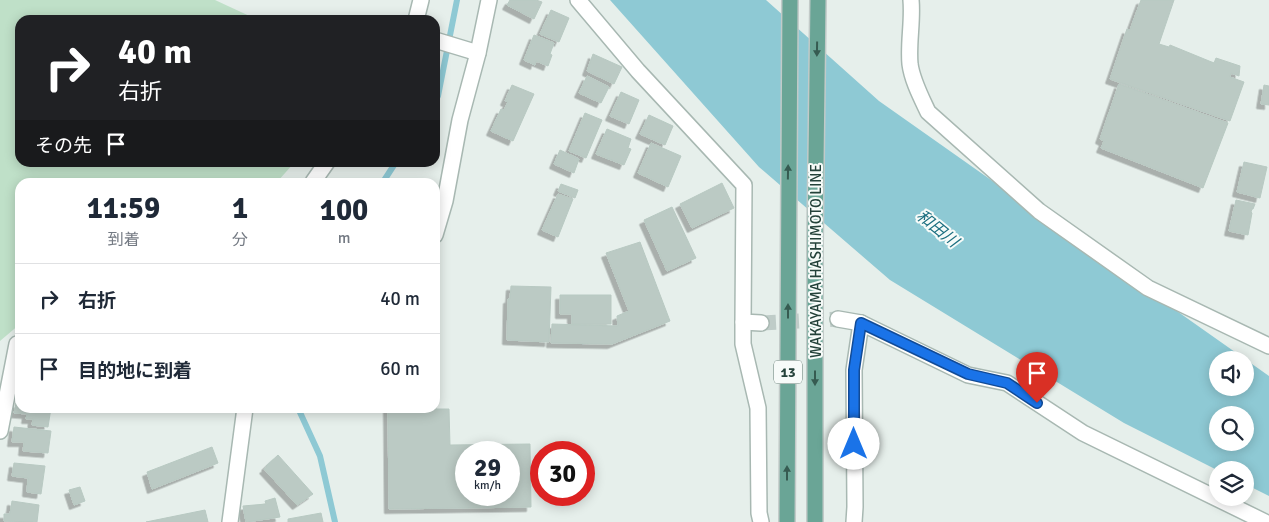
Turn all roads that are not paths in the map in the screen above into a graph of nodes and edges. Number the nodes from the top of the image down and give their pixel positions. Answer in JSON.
{"nodes":[{"id":1,"x":421,"y":0,"type":"edge"},
{"id":2,"x":490,"y":0,"type":"edge"},
{"id":3,"x":578,"y":0,"type":"edge"},
{"id":4,"x":790,"y":0,"type":"edge"},
{"id":5,"x":818,"y":0,"type":"edge"},
{"id":6,"x":911,"y":0,"type":"edge"},
{"id":7,"x":417,"y":15,"type":"edge"},
{"id":8,"x":440,"y":41,"type":"edge"},
{"id":9,"x":478,"y":53,"type":"junction"},
{"id":10,"x":324,"y":167,"type":"edge"},
{"id":11,"x":316,"y":178,"type":"edge"},
{"id":12,"x":440,"y":218,"type":"edge"},
{"id":13,"x":838,"y":319,"type":"tunnel mouth"},
{"id":14,"x":742,"y":322,"type":"junction"},
{"id":15,"x":761,"y":323,"type":"tunnel mouth"},
{"id":16,"x":861,"y":323,"type":"junction"},
{"id":17,"x":1269,"y":346,"type":"edge"},
{"id":18,"x":15,"y":354,"type":"edge"},
{"id":19,"x":244,"y":413,"type":"edge"},
{"id":20,"x":0,"y":431,"type":"edge"},
{"id":21,"x":230,"y":522,"type":"edge"},
{"id":22,"x":761,"y":522,"type":"edge"},
{"id":23,"x":787,"y":522,"type":"edge"},
{"id":24,"x":815,"y":522,"type":"edge"},
{"id":25,"x":854,"y":522,"type":"edge"},
{"id":26,"x":1265,"y":522,"type":"edge"}],
"edges":[{"from":1,"to":7,"type":"street"},
{"from":2,"to":9,"type":"street"},
{"from":3,"to":14,"type":"street"},
{"from":23,"to":4,"type":"main road","name":"WAKAYAMA HASHIMOTO LINE","number":"13","one_way":true},
{"from":5,"to":24,"type":"main road","name":"WAKAYAMA HASHIMOTO LINE","number":"13","one_way":true},
{"from":6,"to":17,"type":"street"},
{"from":8,"to":9,"type":"street"},
{"from":9,"to":12,"type":"street"},
{"from":10,"to":11,"type":"street"},
{"from":13,"to":16,"type":"street"},
{"from":14,"to":15,"type":"street"},
{"from":14,"to":22,"type":"street"},
{"from":16,"to":25,"type":"street"},
{"from":16,"to":26,"type":"street"},
{"from":18,"to":20,"type":"street"},
{"from":19,"to":21,"type":"street"}]}
